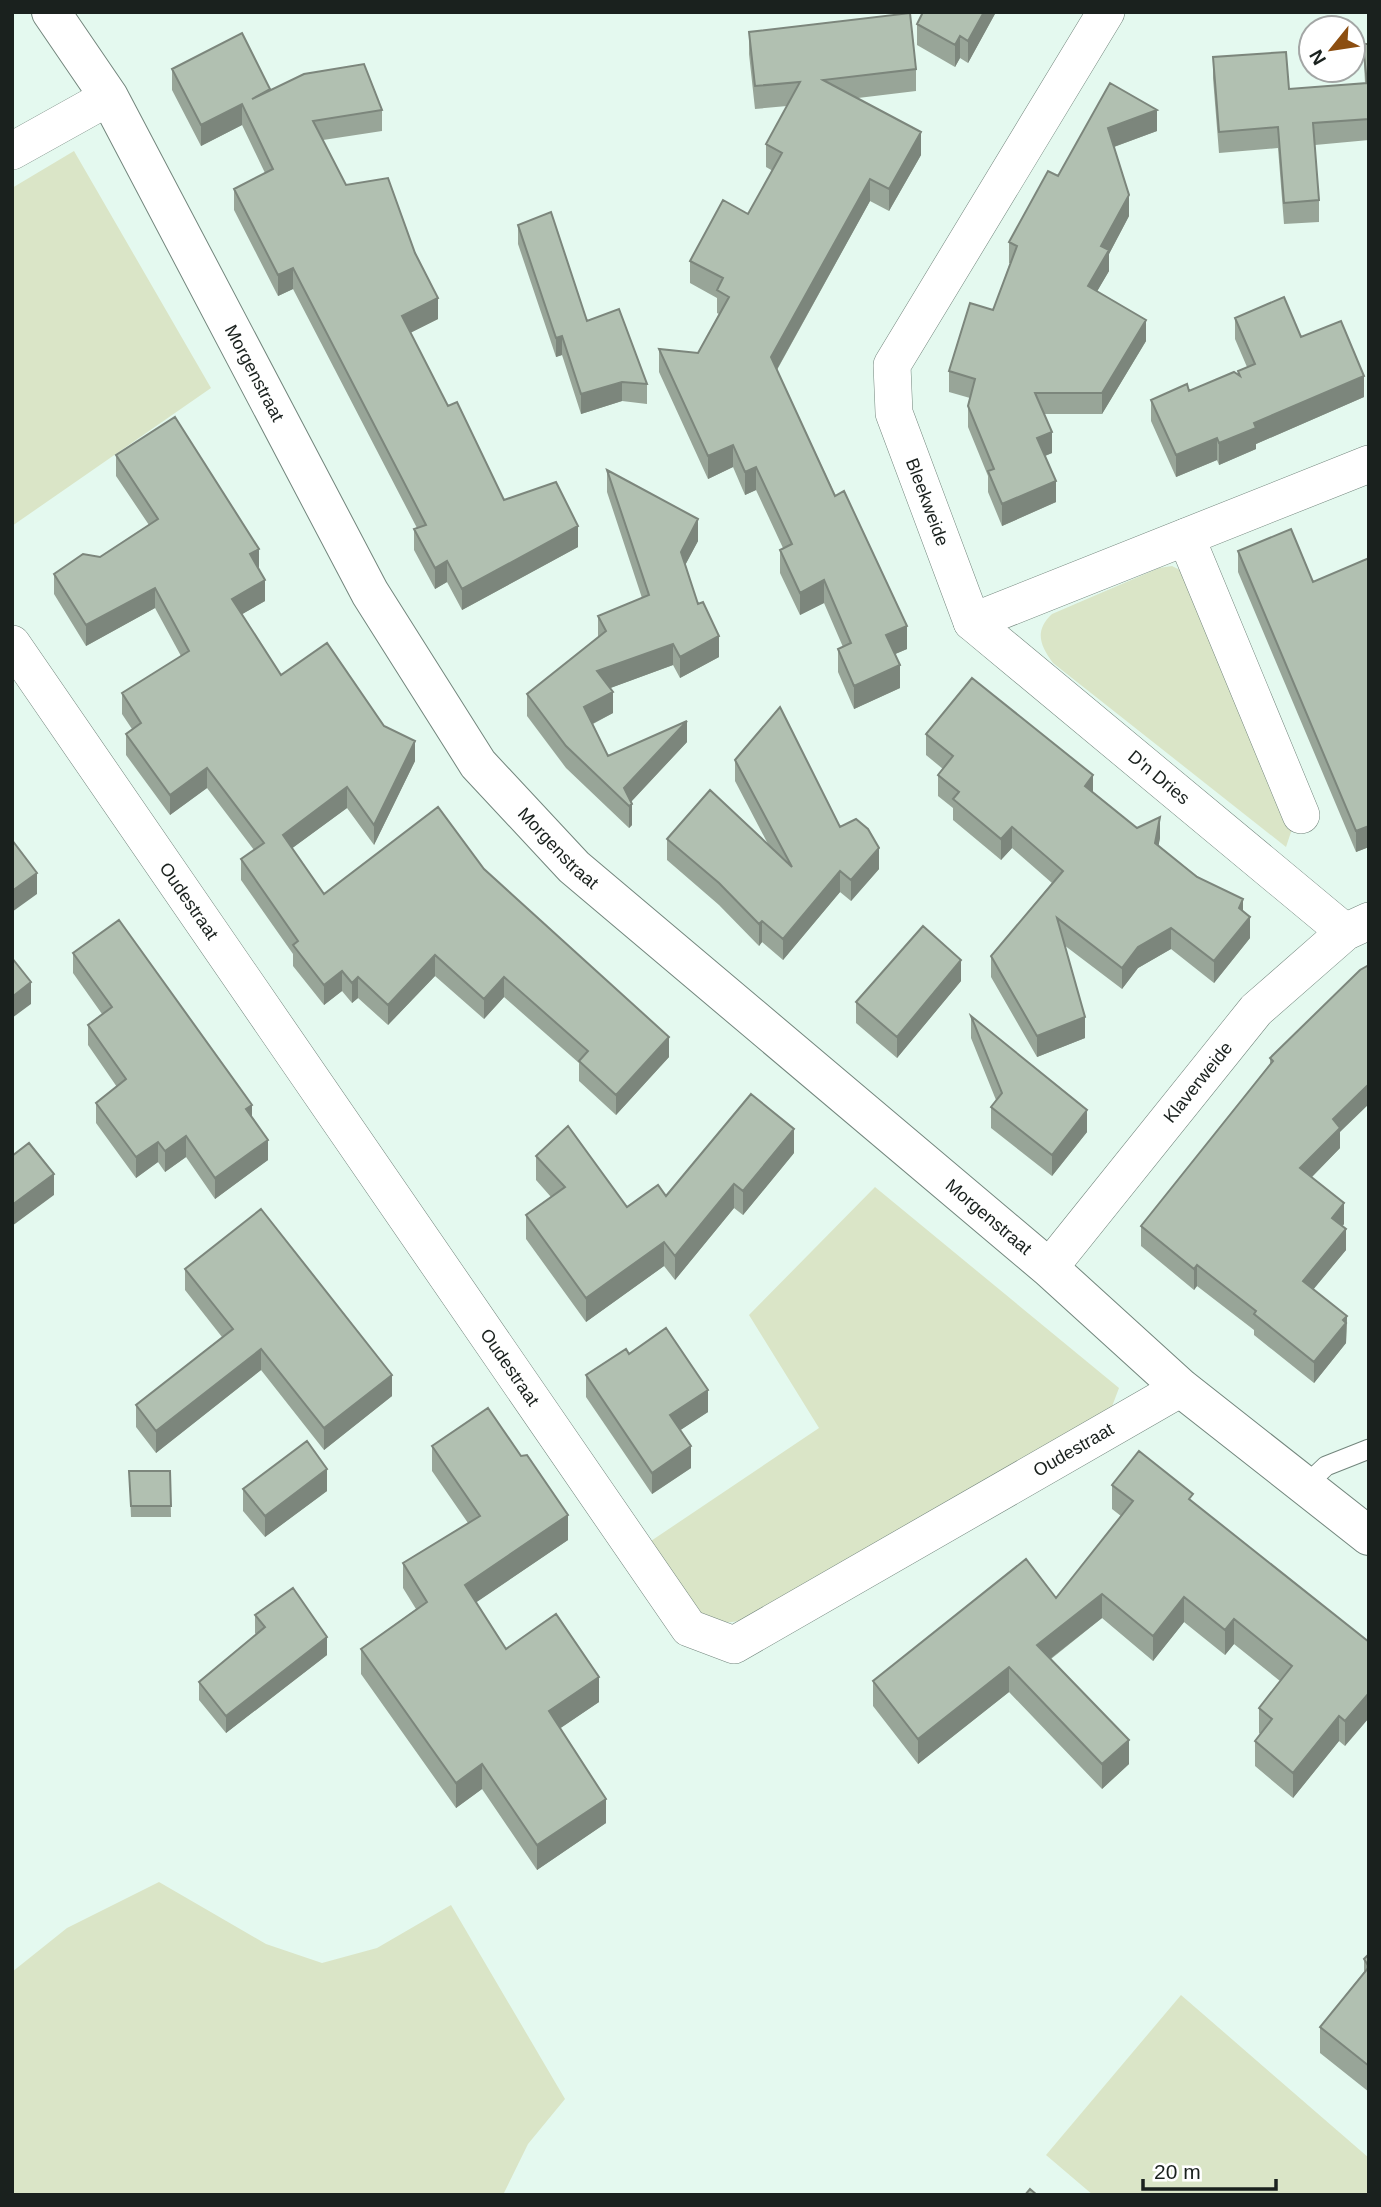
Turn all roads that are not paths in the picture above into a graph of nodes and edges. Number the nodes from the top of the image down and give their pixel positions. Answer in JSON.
{"nodes":[{"id":1,"x":51,"y":12,"type":"edge"},
{"id":2,"x":1106,"y":12,"type":"edge"},
{"id":3,"x":108,"y":97,"type":"junction"},
{"id":4,"x":12,"y":151,"type":"edge"},
{"id":5,"x":1369,"y":464,"type":"edge"},
{"id":6,"x":1186,"y":537,"type":"junction"},
{"id":7,"x":972,"y":622,"type":"junction"},
{"id":8,"x":12,"y":644,"type":"edge"},
{"id":9,"x":1301,"y":815,"type":"dead end"},
{"id":10,"x":1357,"y":927,"type":"edge"},
{"id":11,"x":1049,"y":1268,"type":"junction"},
{"id":12,"x":1181,"y":1388,"type":"junction"},
{"id":13,"x":1369,"y":1449,"type":"edge"},
{"id":14,"x":1306,"y":1485,"type":"junction"},
{"id":15,"x":1369,"y":1536,"type":"edge"}],
"edges":[{"from":1,"to":3,"type":"street","name":"Morgenstraat"},
{"from":2,"to":7,"type":"street","name":"Bleekweide"},
{"from":3,"to":4,"type":"street"},
{"from":3,"to":11,"type":"street","name":"Morgenstraat"},
{"from":5,"to":6,"type":"street"},
{"from":6,"to":7,"type":"street"},
{"from":6,"to":9,"type":"street"},
{"from":7,"to":10,"type":"street","name":"D'n Dries"},
{"from":8,"to":12,"type":"street","name":"Oudestraat"},
{"from":10,"to":11,"type":"street","name":"Klaverweide"},
{"from":11,"to":12,"type":"street","name":"Morgenstraat"},
{"from":12,"to":14,"type":"street","name":"Morgenstraat"},
{"from":13,"to":14,"type":"lane"},
{"from":14,"to":15,"type":"street","name":"Morgenstraat"}]}
